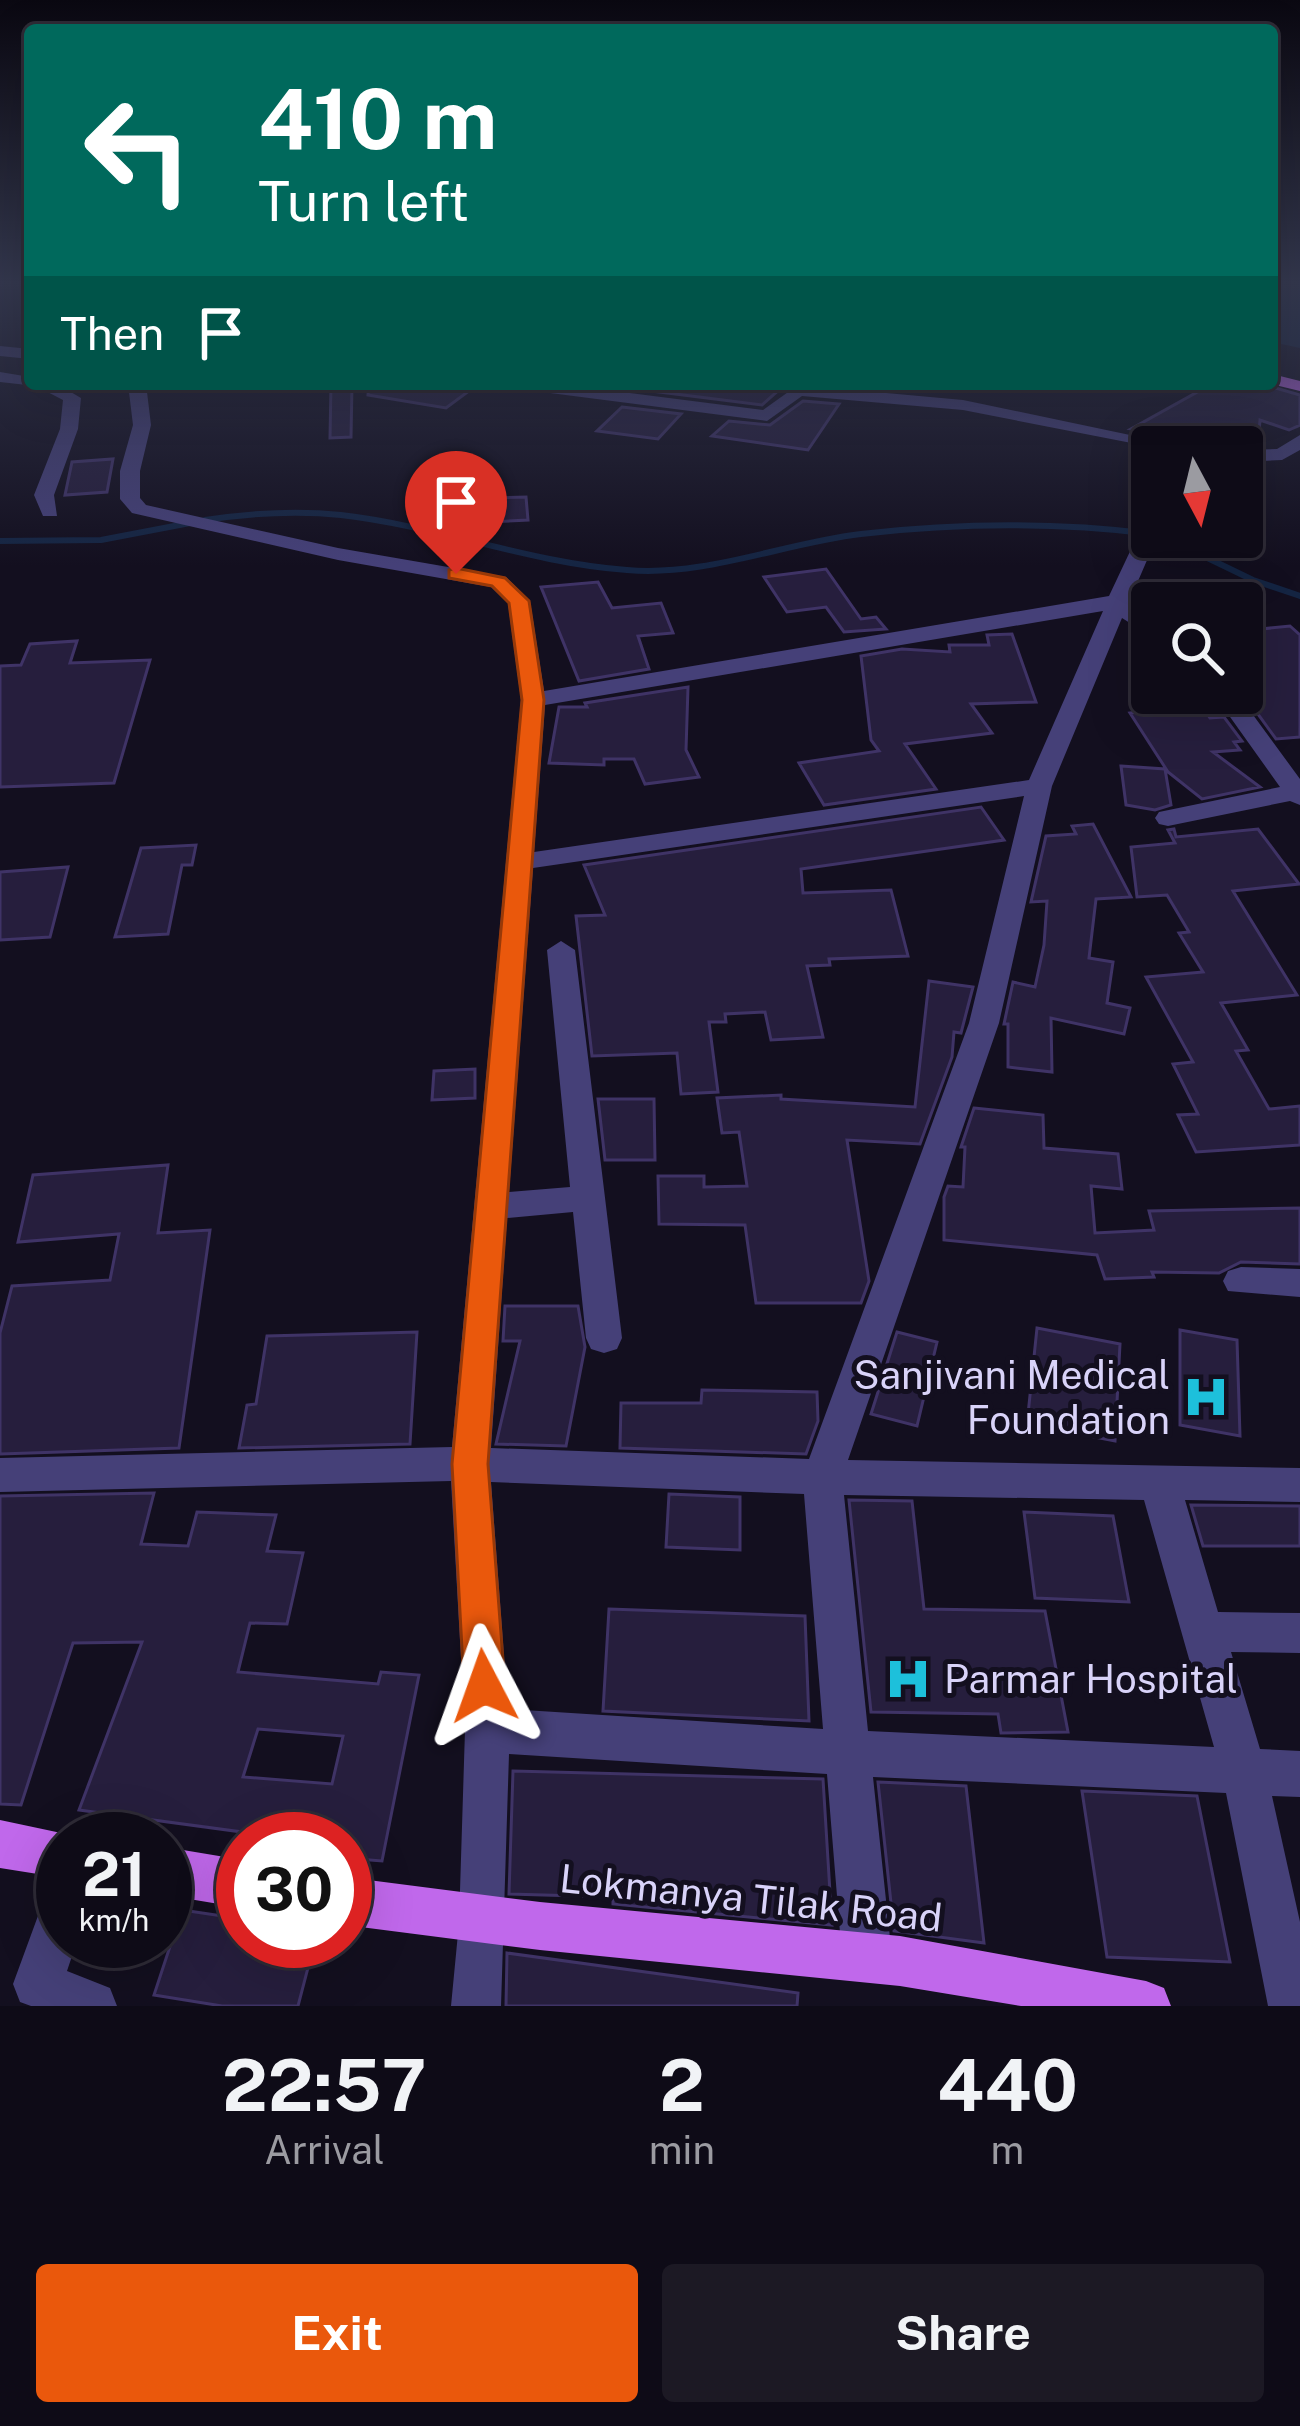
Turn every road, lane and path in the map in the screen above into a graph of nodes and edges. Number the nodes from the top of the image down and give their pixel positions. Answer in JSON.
{"nodes":[{"id":1,"x":55,"y":390,"type":"edge"},
{"id":2,"x":138,"y":390,"type":"edge"},
{"id":3,"x":566,"y":390,"type":"edge"},
{"id":4,"x":798,"y":390,"type":"edge"},
{"id":5,"x":798,"y":390,"type":"edge"},
{"id":6,"x":1131,"y":438,"type":"edge"},
{"id":7,"x":1300,"y":441,"type":"edge"},
{"id":8,"x":1263,"y":455,"type":"edge"},
{"id":9,"x":50,"y":512,"type":"dead end"},
{"id":10,"x":1136,"y":558,"type":"edge"},
{"id":11,"x":1114,"y":602,"type":"junction"},
{"id":12,"x":1131,"y":615,"type":"edge"},
{"id":13,"x":533,"y":700,"type":"junction"},
{"id":14,"x":1241,"y":714,"type":"edge"},
{"id":15,"x":1039,"y":786,"type":"junction"},
{"id":16,"x":1297,"y":790,"type":"edge"},
{"id":17,"x":1168,"y":818,"type":"dead end"},
{"id":18,"x":518,"y":862,"type":"junction"},
{"id":19,"x":561,"y":950,"type":"dead end"},
{"id":20,"x":589,"y":1198,"type":"junction"},
{"id":21,"x":490,"y":1207,"type":"junction"},
{"id":22,"x":1240,"y":1281,"type":"dead end"},
{"id":23,"x":1300,"y":1282,"type":"edge"},
{"id":24,"x":604,"y":1338,"type":"dead end"},
{"id":25,"x":470,"y":1464,"type":"junction"},
{"id":26,"x":0,"y":1475,"type":"edge"},
{"id":27,"x":822,"y":1478,"type":"junction"},
{"id":28,"x":1159,"y":1482,"type":"junction"},
{"id":29,"x":1300,"y":1484,"type":"edge"},
{"id":30,"x":1203,"y":1632,"type":"junction"},
{"id":31,"x":1300,"y":1633,"type":"edge"},
{"id":32,"x":488,"y":1730,"type":"junction"},
{"id":33,"x":846,"y":1754,"type":"junction"},
{"id":34,"x":1244,"y":1771,"type":"junction"},
{"id":35,"x":1300,"y":1774,"type":"edge"},
{"id":36,"x":0,"y":1844,"type":"edge"},
{"id":37,"x":36,"y":1850,"type":"edge"},
{"id":38,"x":372,"y":1904,"type":"edge"},
{"id":39,"x":483,"y":1923,"type":"junction"},
{"id":40,"x":866,"y":1957,"type":"junction"},
{"id":41,"x":43,"y":1968,"type":"edge"},
{"id":42,"x":92,"y":2006,"type":"edge"},
{"id":43,"x":476,"y":2006,"type":"edge"},
{"id":44,"x":1140,"y":2006,"type":"edge"},
{"id":45,"x":1293,"y":2006,"type":"edge"}],
"edges":[{"from":1,"to":9,"type":"street"},
{"from":2,"to":13,"type":"street"},
{"from":3,"to":5,"type":"street"},
{"from":4,"to":6,"type":"street"},
{"from":7,"to":8,"type":"street"},
{"from":10,"to":11,"type":"street"},
{"from":11,"to":12,"type":"street"},
{"from":11,"to":13,"type":"street"},
{"from":11,"to":15,"type":"street"},
{"from":13,"to":18,"type":"street"},
{"from":14,"to":16,"type":"street"},
{"from":15,"to":18,"type":"street"},
{"from":15,"to":27,"type":"street"},
{"from":16,"to":17,"type":"street"},
{"from":18,"to":21,"type":"street"},
{"from":19,"to":20,"type":"street"},
{"from":20,"to":21,"type":"street"},
{"from":20,"to":24,"type":"street"},
{"from":21,"to":25,"type":"street"},
{"from":22,"to":23,"type":"street"},
{"from":25,"to":26,"type":"street"},
{"from":25,"to":27,"type":"street"},
{"from":25,"to":32,"type":"street"},
{"from":27,"to":28,"type":"street"},
{"from":27,"to":33,"type":"street"},
{"from":28,"to":29,"type":"street"},
{"from":28,"to":30,"type":"street"},
{"from":30,"to":31,"type":"street"},
{"from":30,"to":34,"type":"street"},
{"from":32,"to":33,"type":"street"},
{"from":32,"to":39,"type":"street"},
{"from":33,"to":34,"type":"street"},
{"from":33,"to":40,"type":"street"},
{"from":34,"to":35,"type":"street"},
{"from":34,"to":45,"type":"street"},
{"from":36,"to":37,"type":"main road"},
{"from":38,"to":39,"type":"main road","name":"Lokmanya Tilak Road"},
{"from":39,"to":40,"type":"main road","name":"Lokmanya Tilak Road"},
{"from":39,"to":43,"type":"street"},
{"from":40,"to":44,"type":"main road","name":"Lokmanya Tilak Road"},
{"from":41,"to":42,"type":"street"}]}
